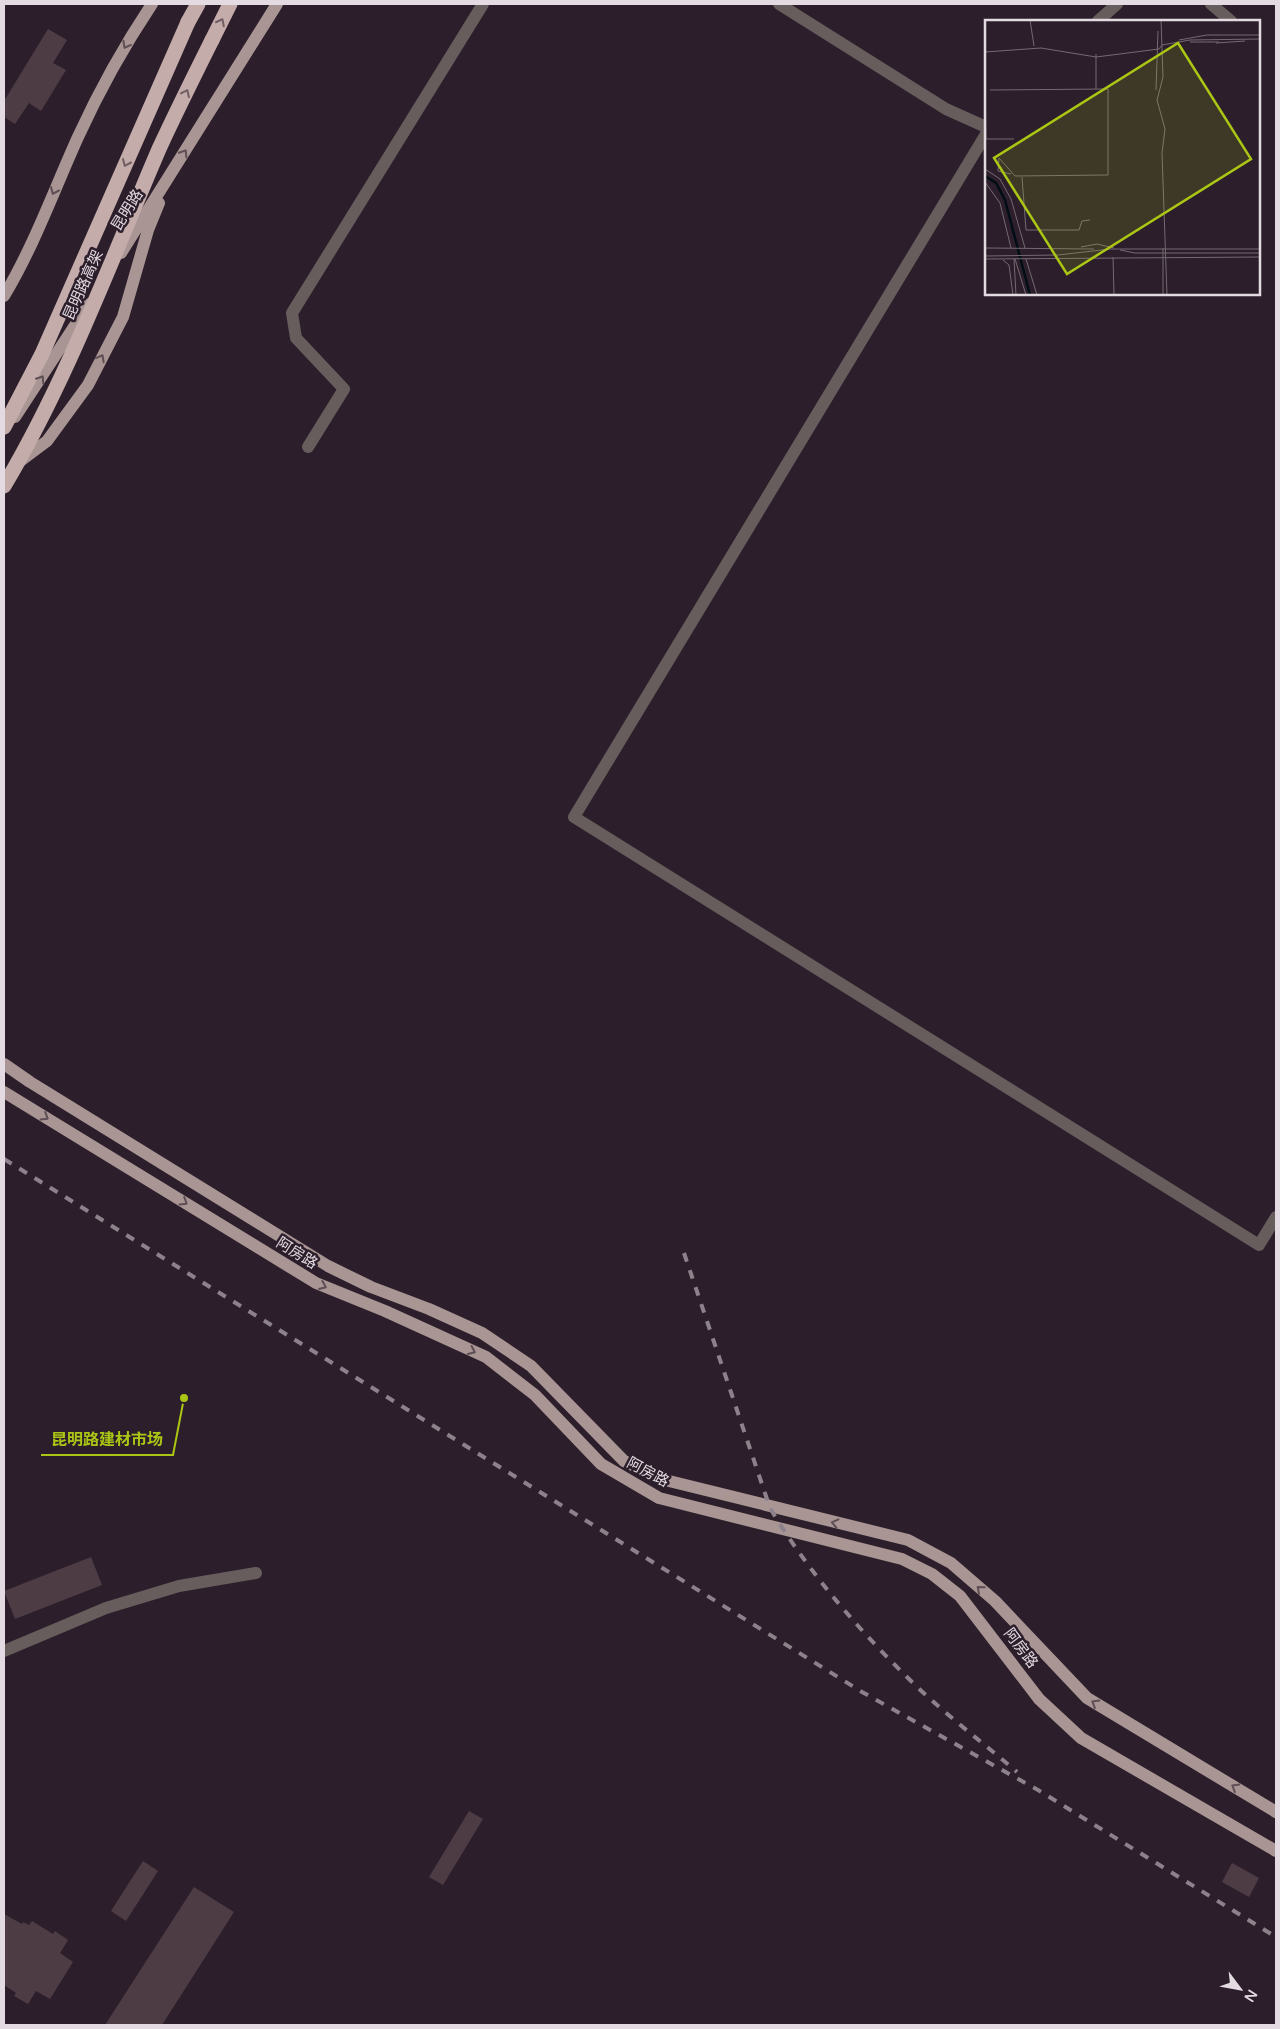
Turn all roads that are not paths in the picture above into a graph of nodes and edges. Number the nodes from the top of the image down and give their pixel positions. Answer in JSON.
{"nodes":[{"id":1,"x":152,"y":4,"type":"edge"},
{"id":2,"x":198,"y":4,"type":"edge"},
{"id":3,"x":230,"y":4,"type":"edge"},
{"id":4,"x":277,"y":4,"type":"edge"},
{"id":5,"x":483,"y":4,"type":"edge"},
{"id":6,"x":780,"y":4,"type":"edge"},
{"id":7,"x":1117,"y":4,"type":"edge"},
{"id":8,"x":1211,"y":4,"type":"edge"},
{"id":9,"x":1099,"y":20,"type":"edge"},
{"id":10,"x":1230,"y":20,"type":"edge"},
{"id":11,"x":985,"y":127,"type":"edge"},
{"id":12,"x":985,"y":136,"type":"edge"},
{"id":13,"x":171,"y":172,"type":"junction"},
{"id":14,"x":4,"y":296,"type":"edge"},
{"id":15,"x":4,"y":427,"type":"edge"},
{"id":16,"x":4,"y":434,"type":"edge"},
{"id":17,"x":308,"y":447,"type":"dead end"},
{"id":18,"x":4,"y":474,"type":"edge"},
{"id":19,"x":4,"y":486,"type":"edge"},
{"id":20,"x":4,"y":1064,"type":"edge"},
{"id":21,"x":4,"y":1092,"type":"edge"},
{"id":22,"x":1276,"y":1217,"type":"edge"},
{"id":23,"x":256,"y":1573,"type":"dead end"},
{"id":24,"x":4,"y":1651,"type":"edge"},
{"id":25,"x":1276,"y":1812,"type":"edge"},
{"id":26,"x":1276,"y":1851,"type":"edge"}],
"edges":[{"from":1,"to":14,"type":"main road","one_way":true},
{"from":2,"to":15,"type":"highway","name":"昆明路高架","one_way":true,"bridge":true},
{"from":19,"to":3,"type":"highway","name":"昆明路高架","one_way":true,"bridge":true},
{"from":13,"to":4,"type":"main road","name":"昆明路","one_way":true},
{"from":5,"to":17,"type":"street"},
{"from":6,"to":11,"type":"street"},
{"from":7,"to":9,"type":"street"},
{"from":8,"to":10,"type":"street"},
{"from":12,"to":22,"type":"street"},
{"from":16,"to":13,"type":"main road","name":"昆明路","one_way":true},
{"from":18,"to":13,"type":"main road","one_way":true},
{"from":25,"to":20,"type":"main road","name":"阿房路","one_way":true},
{"from":21,"to":26,"type":"main road","name":"阿房路","one_way":true},
{"from":23,"to":24,"type":"street"}]}
